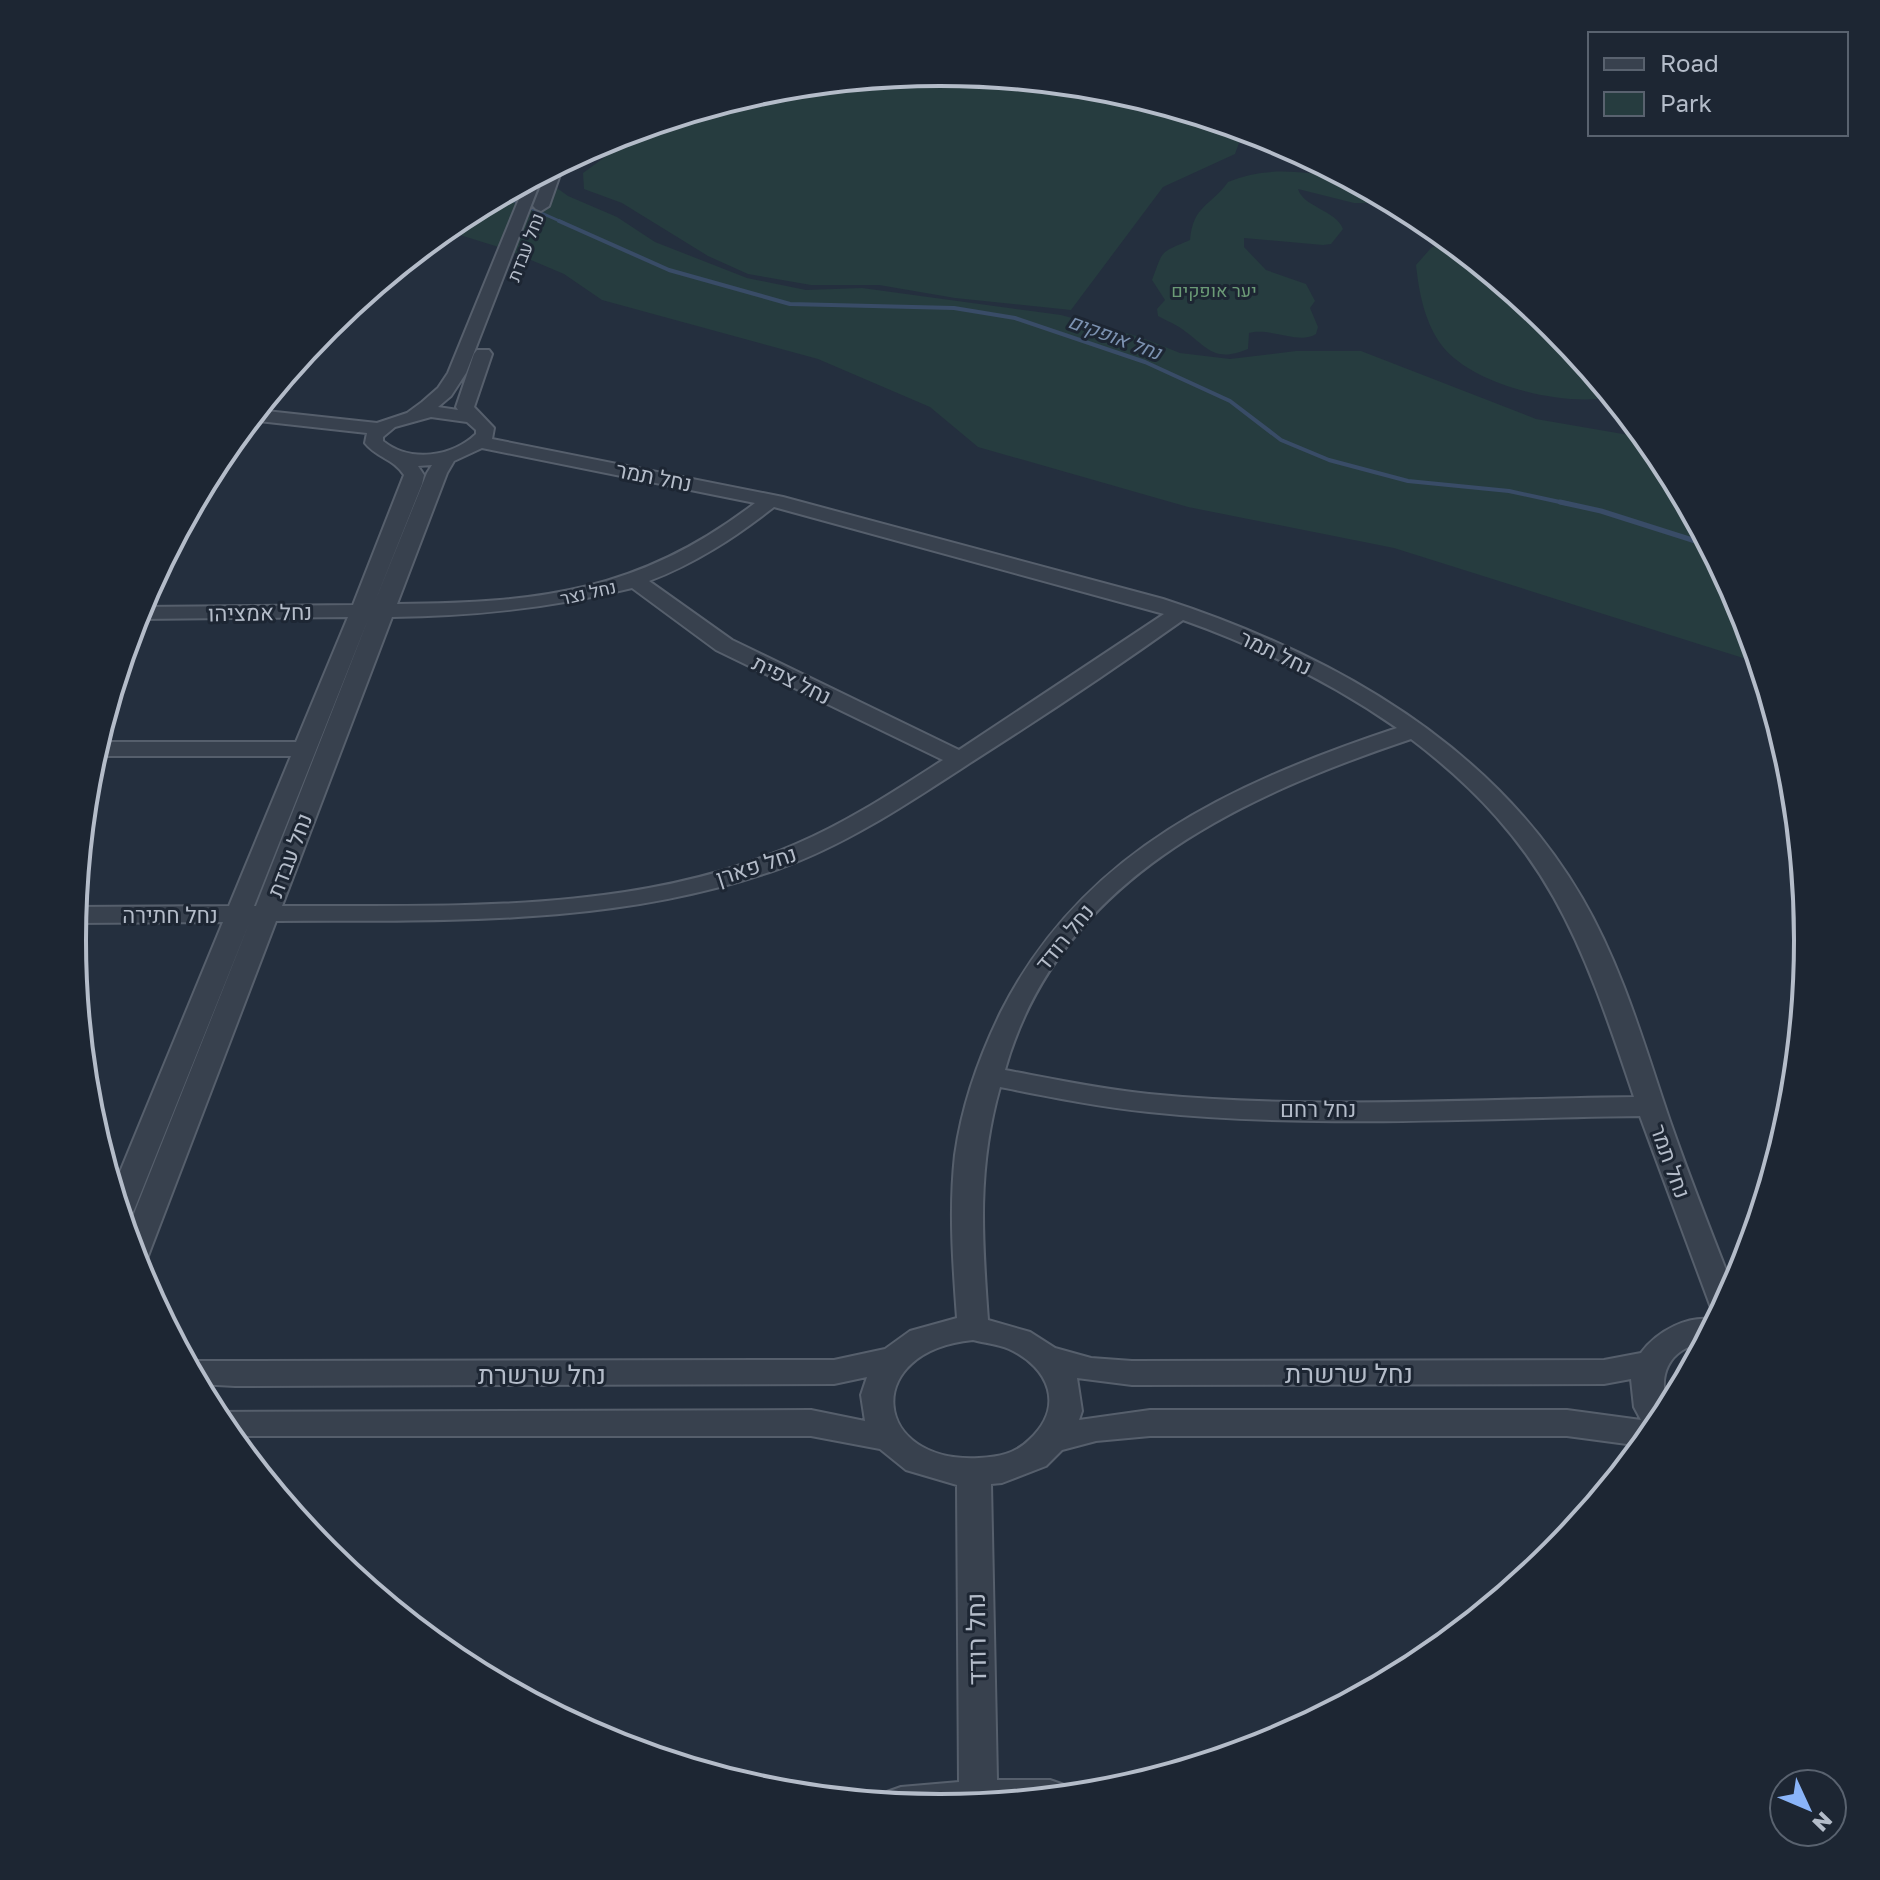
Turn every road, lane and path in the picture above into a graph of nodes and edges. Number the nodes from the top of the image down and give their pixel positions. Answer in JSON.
{"nodes":[{"id":1,"x":551,"y":180,"type":"edge"},
{"id":2,"x":530,"y":191,"type":"edge"},
{"id":3,"x":531,"y":233,"type":"dead end"},
{"id":4,"x":521,"y":260,"type":"dead end"},
{"id":5,"x":415,"y":414,"type":"junction"},
{"id":6,"x":265,"y":416,"type":"edge"},
{"id":7,"x":472,"y":417,"type":"junction"},
{"id":8,"x":379,"y":429,"type":"junction"},
{"id":9,"x":480,"y":442,"type":"junction"},
{"id":10,"x":448,"y":456,"type":"junction"},
{"id":11,"x":403,"y":458,"type":"junction"},
{"id":12,"x":769,"y":501,"type":"junction"},
{"id":13,"x":634,"y":580,"type":"junction"},
{"id":14,"x":372,"y":611,"type":"junction"},
{"id":15,"x":151,"y":613,"type":"edge"},
{"id":16,"x":1179,"y":613,"type":"junction"},
{"id":17,"x":1414,"y":730,"type":"junction"},
{"id":18,"x":108,"y":749,"type":"edge"},
{"id":19,"x":304,"y":749,"type":"junction"},
{"id":20,"x":960,"y":759,"type":"junction"},
{"id":21,"x":252,"y":914,"type":"junction"},
{"id":22,"x":87,"y":915,"type":"edge"},
{"id":23,"x":987,"y":1076,"type":"junction"},
{"id":24,"x":1651,"y":1106,"type":"junction"},
{"id":25,"x":125,"y":1196,"type":"edge"},
{"id":26,"x":140,"y":1237,"type":"edge"},
{"id":27,"x":1719,"y":1290,"type":"edge"},
{"id":28,"x":973,"y":1328,"type":"junction"},
{"id":29,"x":1698,"y":1333,"type":"edge"},
{"id":30,"x":1049,"y":1358,"type":"junction"},
{"id":31,"x":893,"y":1359,"type":"junction"},
{"id":32,"x":1649,"y":1363,"type":"junction"},
{"id":33,"x":203,"y":1372,"type":"edge"},
{"id":34,"x":1652,"y":1410,"type":"edge"},
{"id":35,"x":236,"y":1423,"type":"edge"},
{"id":36,"x":1638,"y":1432,"type":"edge"},
{"id":37,"x":889,"y":1438,"type":"junction"},
{"id":38,"x":1053,"y":1440,"type":"junction"},
{"id":39,"x":974,"y":1474,"type":"junction"},
{"id":40,"x":978,"y":1793,"type":"edge"}],
"edges":[{"from":1,"to":3,"type":"street","name":"נחל עבדת"},
{"from":2,"to":5,"type":"street","name":"נחל עבדת"},
{"from":4,"to":7,"type":"street","name":"נחל עבדת"},
{"from":5,"to":7,"type":"street"},
{"from":5,"to":8,"type":"street"},
{"from":6,"to":8,"type":"street"},
{"from":7,"to":9,"type":"street","name":"נחל עבדת"},
{"from":8,"to":11,"type":"street"},
{"from":9,"to":10,"type":"street"},
{"from":9,"to":12,"type":"street","name":"נחל תמר"},
{"from":10,"to":11,"type":"street"},
{"from":10,"to":14,"type":"street","name":"נחל עבדת"},
{"from":11,"to":14,"type":"street","name":"נחל עבדת"},
{"from":12,"to":13,"type":"street","name":"נחל נצר"},
{"from":12,"to":16,"type":"street","name":"נחל תמר"},
{"from":13,"to":14,"type":"street","name":"נחל נצר"},
{"from":13,"to":20,"type":"street","name":"נחל צפית"},
{"from":14,"to":15,"type":"street","name":"נחל אמציהו"},
{"from":14,"to":19,"type":"street","name":"נחל עבדת"},
{"from":14,"to":21,"type":"street","name":"נחל עבדת"},
{"from":16,"to":17,"type":"street","name":"נחל תמר"},
{"from":16,"to":20,"type":"street","name":"נחל פארן"},
{"from":17,"to":23,"type":"street","name":"נחל רודד"},
{"from":17,"to":24,"type":"street","name":"נחל תמר"},
{"from":18,"to":19,"type":"street"},
{"from":19,"to":21,"type":"street","name":"נחל עבדת"},
{"from":20,"to":21,"type":"street","name":"נחל פארן"},
{"from":21,"to":22,"type":"street","name":"נחל חתירה"},
{"from":21,"to":25,"type":"street","name":"נחל עבדת"},
{"from":21,"to":26,"type":"street","name":"נחל עבדת"},
{"from":23,"to":24,"type":"street","name":"נחל רחם"},
{"from":23,"to":28,"type":"street","name":"נחל רודד"},
{"from":24,"to":27,"type":"street","name":"נחל תמר"},
{"from":28,"to":30,"type":"street"},
{"from":28,"to":31,"type":"street"},
{"from":29,"to":32,"type":"street"},
{"from":30,"to":32,"type":"street","name":"נחל שרשרת"},
{"from":30,"to":38,"type":"street"},
{"from":31,"to":33,"type":"street","name":"נחל שרשרת"},
{"from":31,"to":37,"type":"street"},
{"from":32,"to":34,"type":"street"},
{"from":35,"to":37,"type":"street"},
{"from":36,"to":38,"type":"street"},
{"from":37,"to":39,"type":"street"},
{"from":38,"to":39,"type":"street"},
{"from":39,"to":40,"type":"street","name":"נחל רודד"}]}
